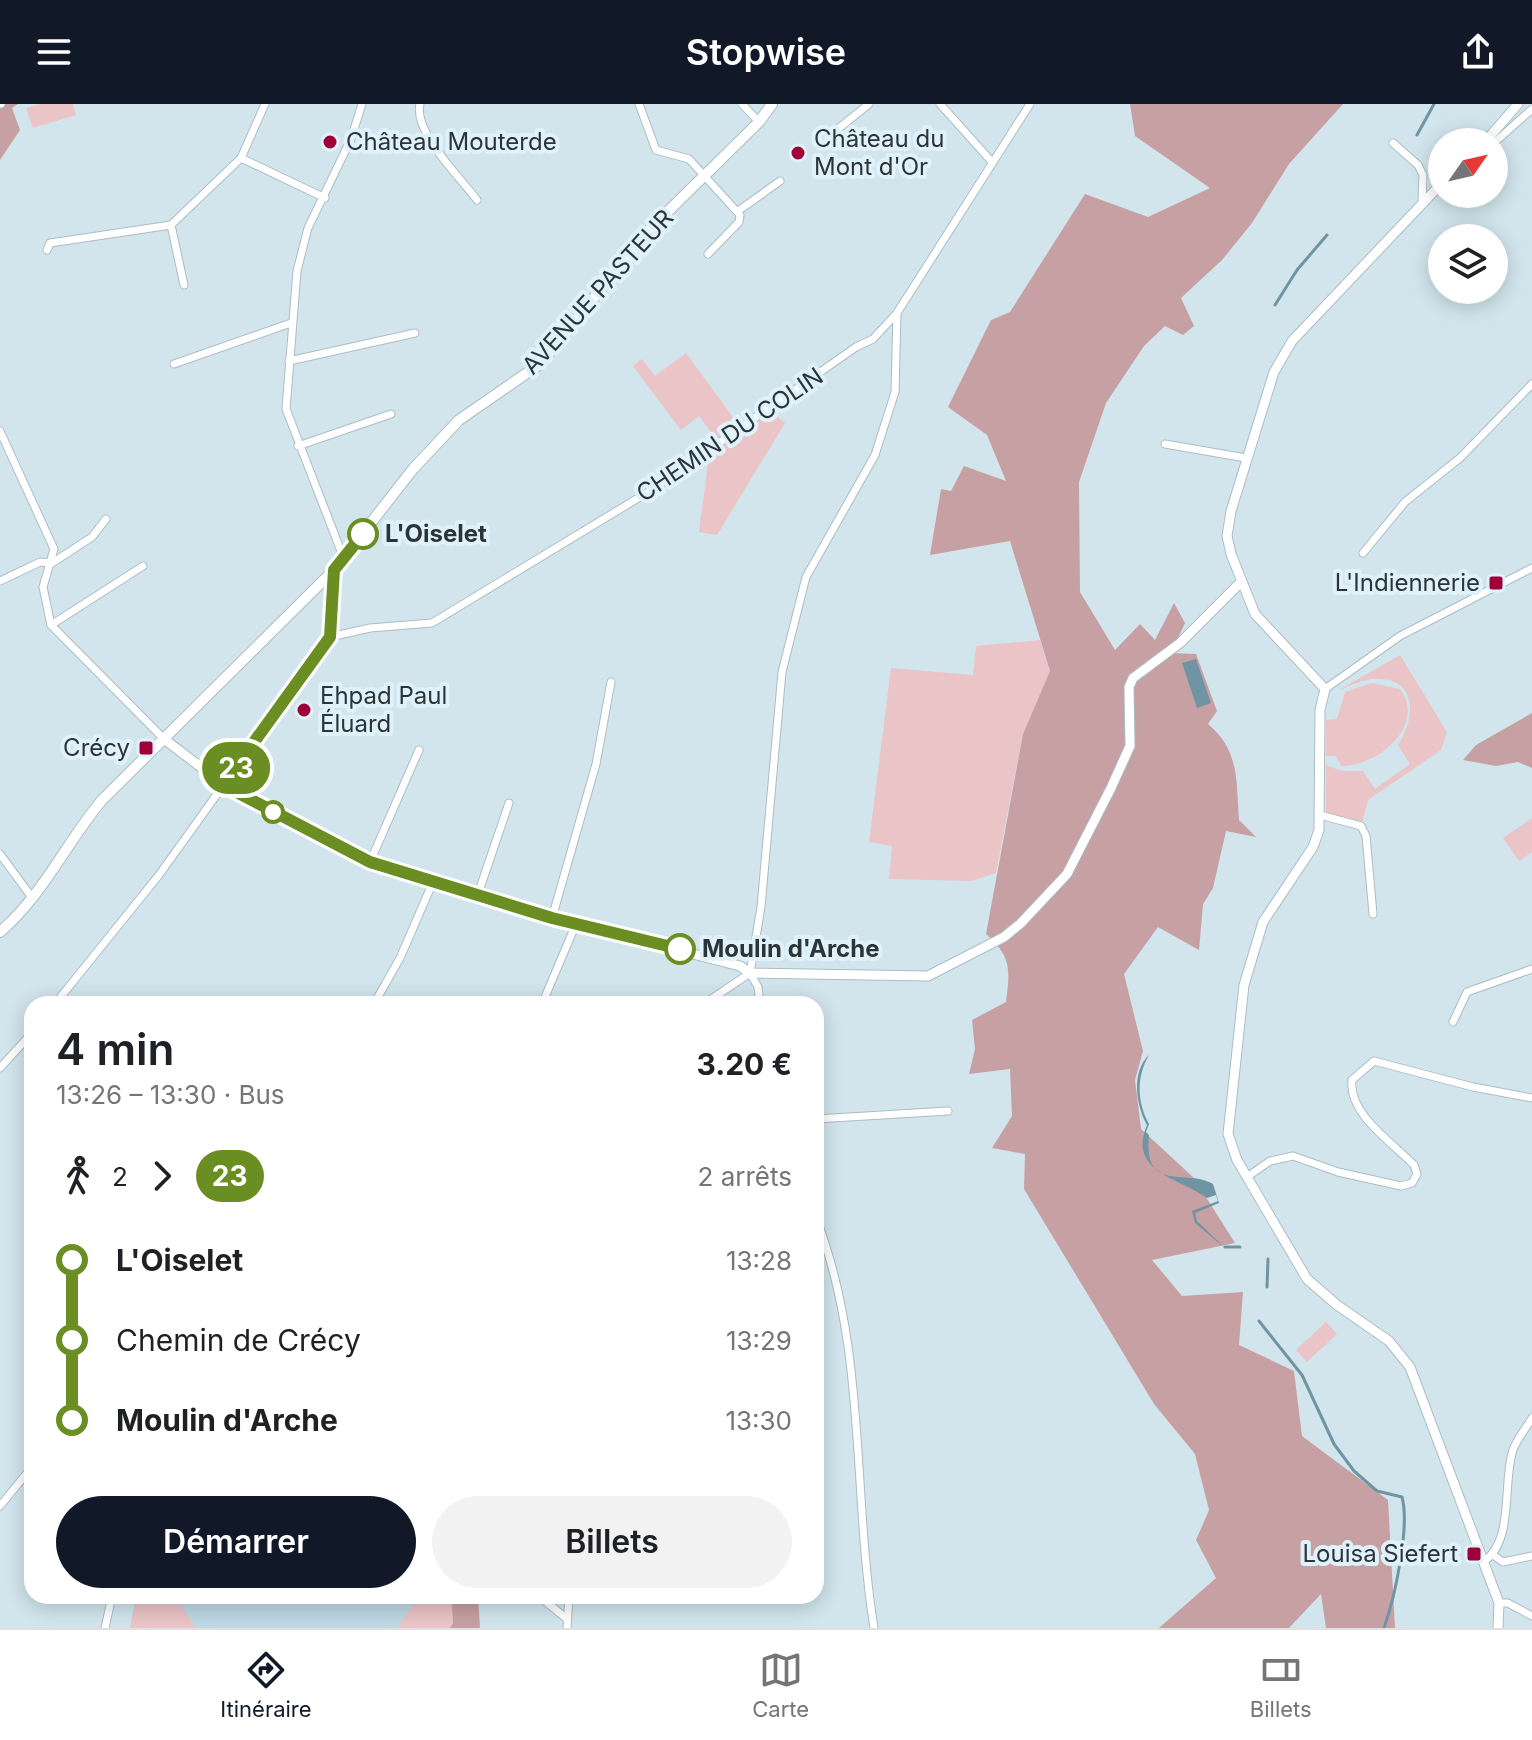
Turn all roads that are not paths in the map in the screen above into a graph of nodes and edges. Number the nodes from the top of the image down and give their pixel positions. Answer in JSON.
{"nodes":[{"id":1,"x":265,"y":104,"type":"edge"},
{"id":2,"x":362,"y":104,"type":"edge"},
{"id":3,"x":420,"y":104,"type":"edge"},
{"id":4,"x":639,"y":104,"type":"edge"},
{"id":5,"x":742,"y":104,"type":"edge"},
{"id":6,"x":772,"y":104,"type":"edge"},
{"id":7,"x":869,"y":104,"type":"edge"},
{"id":8,"x":940,"y":104,"type":"edge"},
{"id":9,"x":1030,"y":104,"type":"edge"},
{"id":10,"x":1518,"y":104,"type":"edge"},
{"id":11,"x":1532,"y":109,"type":"edge"},
{"id":12,"x":759,"y":122,"type":"junction"},
{"id":13,"x":1497,"y":128,"type":"edge"},
{"id":14,"x":1508,"y":130,"type":"edge"},
{"id":15,"x":834,"y":132,"type":"dead end"},
{"id":16,"x":1393,"y":143,"type":"dead end"},
{"id":17,"x":241,"y":158,"type":"junction"},
{"id":18,"x":992,"y":162,"type":"junction"},
{"id":19,"x":706,"y":175,"type":"junction"},
{"id":20,"x":780,"y":181,"type":"dead end"},
{"id":21,"x":1428,"y":196,"type":"edge"},
{"id":22,"x":325,"y":198,"type":"junction"},
{"id":23,"x":477,"y":200,"type":"dead end"},
{"id":24,"x":1422,"y":202,"type":"junction"},
{"id":25,"x":738,"y":211,"type":"junction"},
{"id":26,"x":171,"y":225,"type":"junction"},
{"id":27,"x":47,"y":250,"type":"dead end"},
{"id":28,"x":708,"y":254,"type":"dead end"},
{"id":29,"x":184,"y":285,"type":"dead end"},
{"id":30,"x":897,"y":313,"type":"junction"},
{"id":31,"x":291,"y":323,"type":"junction"},
{"id":32,"x":415,"y":333,"type":"dead end"},
{"id":33,"x":289,"y":361,"type":"junction"},
{"id":34,"x":174,"y":364,"type":"dead end"},
{"id":35,"x":1532,"y":384,"type":"edge"},
{"id":36,"x":391,"y":414,"type":"dead end"},
{"id":37,"x":0,"y":431,"type":"edge"},
{"id":38,"x":1173,"y":444,"type":"dead end"},
{"id":39,"x":298,"y":446,"type":"junction"},
{"id":40,"x":1246,"y":458,"type":"junction"},
{"id":41,"x":106,"y":519,"type":"dead end"},
{"id":42,"x":1363,"y":553,"type":"dead end"},
{"id":43,"x":344,"y":559,"type":"junction"},
{"id":44,"x":52,"y":563,"type":"junction"},
{"id":45,"x":143,"y":566,"type":"dead end"},
{"id":46,"x":1532,"y":568,"type":"edge"},
{"id":47,"x":334,"y":570,"type":"junction"},
{"id":48,"x":0,"y":581,"type":"edge"},
{"id":49,"x":1241,"y":582,"type":"junction"},
{"id":50,"x":51,"y":625,"type":"junction"},
{"id":51,"x":330,"y":637,"type":"junction"},
{"id":52,"x":611,"y":682,"type":"dead end"},
{"id":53,"x":1325,"y":689,"type":"junction"},
{"id":54,"x":164,"y":739,"type":"junction"},
{"id":55,"x":419,"y":750,"type":"dead end"},
{"id":56,"x":223,"y":785,"type":"junction"},
{"id":57,"x":509,"y":803,"type":"dead end"},
{"id":58,"x":1320,"y":815,"type":"junction"},
{"id":59,"x":0,"y":854,"type":"edge"},
{"id":60,"x":370,"y":862,"type":"junction"},
{"id":61,"x":433,"y":882,"type":"junction"},
{"id":62,"x":478,"y":894,"type":"junction"},
{"id":63,"x":33,"y":899,"type":"junction"},
{"id":64,"x":1373,"y":914,"type":"dead end"},
{"id":65,"x":552,"y":918,"type":"junction"},
{"id":66,"x":576,"y":924,"type":"junction"},
{"id":67,"x":0,"y":932,"type":"edge"},
{"id":68,"x":1532,"y":969,"type":"edge"},
{"id":69,"x":750,"y":973,"type":"junction"},
{"id":70,"x":62,"y":996,"type":"edge"},
{"id":71,"x":379,"y":996,"type":"edge"},
{"id":72,"x":545,"y":996,"type":"edge"},
{"id":73,"x":716,"y":996,"type":"edge"},
{"id":74,"x":759,"y":996,"type":"edge"},
{"id":75,"x":1453,"y":1022,"type":"dead end"},
{"id":76,"x":24,"y":1042,"type":"edge"},
{"id":77,"x":0,"y":1068,"type":"edge"},
{"id":78,"x":1532,"y":1098,"type":"edge"},
{"id":79,"x":948,"y":1111,"type":"dead end"},
{"id":80,"x":824,"y":1119,"type":"edge"},
{"id":81,"x":1247,"y":1177,"type":"junction"},
{"id":82,"x":824,"y":1241,"type":"edge"},
{"id":83,"x":1532,"y":1418,"type":"edge"},
{"id":84,"x":24,"y":1477,"type":"edge"},
{"id":85,"x":0,"y":1506,"type":"edge"},
{"id":86,"x":1493,"y":1555,"type":"junction"},
{"id":87,"x":1532,"y":1556,"type":"edge"},
{"id":88,"x":1483,"y":1562,"type":"junction"},
{"id":89,"x":1499,"y":1603,"type":"junction"},
{"id":90,"x":110,"y":1604,"type":"edge"},
{"id":91,"x":549,"y":1604,"type":"edge"},
{"id":92,"x":568,"y":1604,"type":"edge"},
{"id":93,"x":1532,"y":1616,"type":"edge"},
{"id":94,"x":567,"y":1619,"type":"junction"},
{"id":95,"x":105,"y":1628,"type":"edge"},
{"id":96,"x":567,"y":1628,"type":"edge"},
{"id":97,"x":874,"y":1628,"type":"edge"},
{"id":98,"x":1498,"y":1628,"type":"edge"}],
"edges":[{"from":1,"to":17,"type":"street"},
{"from":2,"to":22,"type":"street"},
{"from":3,"to":23,"type":"street"},
{"from":4,"to":19,"type":"street"},
{"from":5,"to":12,"type":"street"},
{"from":6,"to":12,"type":"main road","name":"AVENUE PASTEUR"},
{"from":7,"to":15,"type":"street"},
{"from":8,"to":18,"type":"street"},
{"from":9,"to":18,"type":"street","name":"CHEMIN DU COLIN"},
{"from":10,"to":13,"type":"street"},
{"from":11,"to":14,"type":"street"},
{"from":12,"to":19,"type":"main road","name":"AVENUE PASTEUR"},
{"from":16,"to":24,"type":"street"},
{"from":17,"to":22,"type":"street"},
{"from":17,"to":26,"type":"street"},
{"from":18,"to":30,"type":"street","name":"CHEMIN DU COLIN"},
{"from":19,"to":25,"type":"street"},
{"from":19,"to":43,"type":"main road","name":"AVENUE PASTEUR"},
{"from":20,"to":25,"type":"street"},
{"from":21,"to":24,"type":"street"},
{"from":22,"to":31,"type":"street"},
{"from":24,"to":40,"type":"street"},
{"from":25,"to":28,"type":"street"},
{"from":26,"to":27,"type":"street"},
{"from":26,"to":29,"type":"street"},
{"from":30,"to":51,"type":"street","name":"CHEMIN DU COLIN"},
{"from":30,"to":69,"type":"street"},
{"from":31,"to":33,"type":"street"},
{"from":31,"to":34,"type":"street"},
{"from":32,"to":33,"type":"street"},
{"from":33,"to":39,"type":"street"},
{"from":35,"to":42,"type":"street"},
{"from":36,"to":39,"type":"street"},
{"from":37,"to":44,"type":"street"},
{"from":38,"to":40,"type":"street"},
{"from":39,"to":43,"type":"street"},
{"from":40,"to":49,"type":"street"},
{"from":41,"to":44,"type":"street"},
{"from":43,"to":47,"type":"main road","name":"AVENUE PASTEUR"},
{"from":44,"to":48,"type":"street"},
{"from":44,"to":50,"type":"street"},
{"from":45,"to":50,"type":"street"},
{"from":46,"to":53,"type":"street"},
{"from":47,"to":51,"type":"street"},
{"from":47,"to":54,"type":"main road","name":"AVENUE PASTEUR"},
{"from":49,"to":53,"type":"street"},
{"from":49,"to":69,"type":"street"},
{"from":50,"to":54,"type":"street"},
{"from":51,"to":56,"type":"street"},
{"from":52,"to":65,"type":"street"},
{"from":53,"to":58,"type":"street"},
{"from":54,"to":56,"type":"street"},
{"from":54,"to":63,"type":"main road","name":"AVENUE PASTEUR"},
{"from":55,"to":60,"type":"street"},
{"from":56,"to":60,"type":"street"},
{"from":56,"to":70,"type":"street"},
{"from":57,"to":62,"type":"street"},
{"from":58,"to":64,"type":"street"},
{"from":58,"to":81,"type":"street"},
{"from":59,"to":63,"type":"street"},
{"from":60,"to":61,"type":"street"},
{"from":61,"to":62,"type":"street"},
{"from":61,"to":71,"type":"street"},
{"from":62,"to":65,"type":"street"},
{"from":63,"to":67,"type":"main road","name":"AVENUE PASTEUR"},
{"from":65,"to":66,"type":"street"},
{"from":66,"to":69,"type":"street"},
{"from":66,"to":72,"type":"street"},
{"from":68,"to":75,"type":"street"},
{"from":69,"to":73,"type":"street"},
{"from":69,"to":74,"type":"street"},
{"from":76,"to":77,"type":"street"},
{"from":78,"to":81,"type":"street"},
{"from":79,"to":80,"type":"street"},
{"from":81,"to":88,"type":"street"},
{"from":82,"to":97,"type":"street"},
{"from":83,"to":86,"type":"street"},
{"from":84,"to":85,"type":"street"},
{"from":86,"to":87,"type":"street"},
{"from":86,"to":88,"type":"street"},
{"from":88,"to":89,"type":"street"},
{"from":89,"to":93,"type":"street"},
{"from":89,"to":98,"type":"street"},
{"from":90,"to":95,"type":"street"},
{"from":91,"to":94,"type":"street"},
{"from":92,"to":94,"type":"street"},
{"from":94,"to":96,"type":"street"}]}
